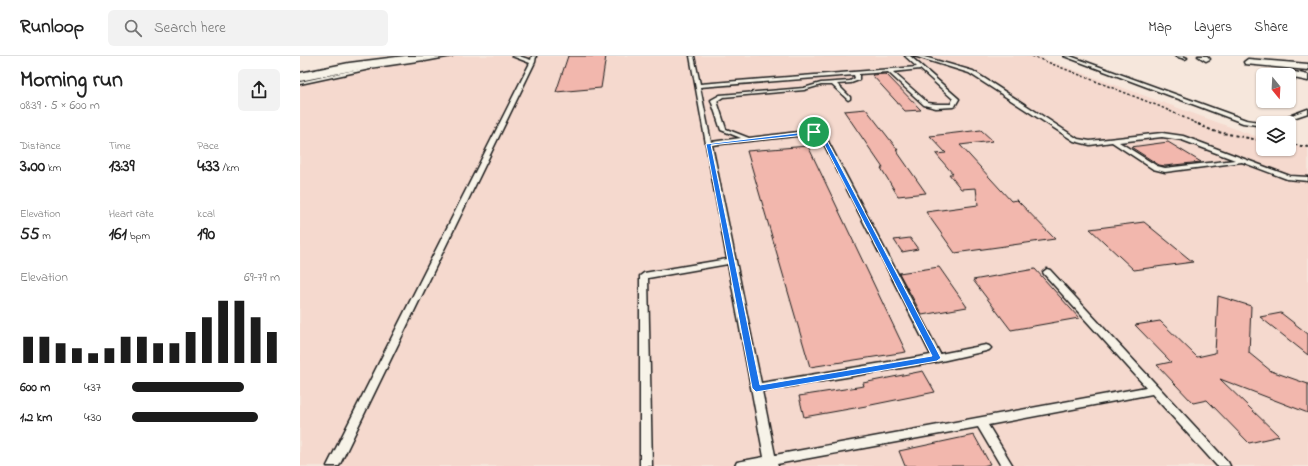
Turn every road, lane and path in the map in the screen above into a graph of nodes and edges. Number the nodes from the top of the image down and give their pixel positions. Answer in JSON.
{"nodes":[{"id":1,"x":417,"y":56,"type":"edge"},
{"id":2,"x":431,"y":56,"type":"edge"},
{"id":3,"x":450,"y":56,"type":"edge"},
{"id":4,"x":514,"y":56,"type":"edge"},
{"id":5,"x":692,"y":56,"type":"edge"},
{"id":6,"x":907,"y":56,"type":"edge"},
{"id":7,"x":916,"y":56,"type":"edge"},
{"id":8,"x":1032,"y":56,"type":"edge"},
{"id":9,"x":1069,"y":56,"type":"edge"},
{"id":10,"x":1177,"y":56,"type":"edge"},
{"id":11,"x":1241,"y":56,"type":"edge"},
{"id":12,"x":1280,"y":56,"type":"edge"},
{"id":13,"x":1184,"y":58,"type":"dead end"},
{"id":14,"x":533,"y":59,"type":"edge"},
{"id":15,"x":1248,"y":62,"type":"junction"},
{"id":16,"x":1297,"y":66,"type":"joint"},
{"id":17,"x":1308,"y":66,"type":"edge"},
{"id":18,"x":921,"y":68,"type":"junction"},
{"id":19,"x":1256,"y":69,"type":"edge"},
{"id":20,"x":889,"y":70,"type":"junction"},
{"id":21,"x":854,"y":72,"type":"junction"},
{"id":22,"x":1296,"y":75,"type":"edge"},
{"id":23,"x":300,"y":76,"type":"edge"},
{"id":24,"x":1308,"y":78,"type":"edge"},
{"id":25,"x":300,"y":83,"type":"edge"},
{"id":26,"x":833,"y":83,"type":"junction"},
{"id":27,"x":697,"y":86,"type":"junction"},
{"id":28,"x":848,"y":98,"type":"dead end"},
{"id":29,"x":1308,"y":111,"type":"edge"},
{"id":30,"x":1293,"y":116,"type":"edge"},
{"id":31,"x":1256,"y":123,"type":"edge"},
{"id":32,"x":1256,"y":139,"type":"edge"},
{"id":33,"x":748,"y":140,"type":"junction"},
{"id":34,"x":1114,"y":141,"type":"junction"},
{"id":35,"x":708,"y":144,"type":"junction"},
{"id":36,"x":1296,"y":145,"type":"edge"},
{"id":37,"x":1308,"y":147,"type":"edge"},
{"id":38,"x":1242,"y":161,"type":"junction"},
{"id":39,"x":1308,"y":179,"type":"edge"},
{"id":40,"x":731,"y":261,"type":"junction"},
{"id":41,"x":1047,"y":272,"type":"dead end"},
{"id":42,"x":986,"y":348,"type":"dead end"},
{"id":43,"x":937,"y":358,"type":"junction"},
{"id":44,"x":756,"y":388,"type":"junction"},
{"id":45,"x":1153,"y":390,"type":"junction"},
{"id":46,"x":981,"y":422,"type":"junction"},
{"id":47,"x":771,"y":463,"type":"edge"},
{"id":48,"x":333,"y":466,"type":"edge"},
{"id":49,"x":646,"y":466,"type":"edge"},
{"id":50,"x":741,"y":466,"type":"edge"},
{"id":51,"x":1007,"y":466,"type":"edge"},
{"id":52,"x":1224,"y":466,"type":"edge"}],
"edges":[{"from":1,"to":23,"type":"main road"},
{"from":2,"to":23,"type":"main road"},
{"from":3,"to":25,"type":"lane"},
{"from":4,"to":14,"type":"lane"},
{"from":5,"to":27,"type":"lane"},
{"from":6,"to":18,"type":"lane"},
{"from":7,"to":34,"type":"lane"},
{"from":8,"to":32,"type":"path"},
{"from":9,"to":31,"type":"lane"},
{"from":10,"to":13,"type":"lane"},
{"from":11,"to":15,"type":"street"},
{"from":12,"to":17,"type":"street"},
{"from":14,"to":48,"type":"lane"},
{"from":15,"to":16,"type":"street"},
{"from":15,"to":19,"type":"street"},
{"from":16,"to":17,"type":"street"},
{"from":18,"to":20,"type":"lane"},
{"from":18,"to":20,"type":"lane"},
{"from":20,"to":21,"type":"lane"},
{"from":21,"to":26,"type":"lane"},
{"from":21,"to":27,"type":"lane"},
{"from":22,"to":24,"type":"street"},
{"from":26,"to":28,"type":"lane"},
{"from":26,"to":33,"type":"lane"},
{"from":27,"to":35,"type":"lane"},
{"from":29,"to":30,"type":"lane"},
{"from":33,"to":35,"type":"lane"},
{"from":33,"to":43,"type":"lane"},
{"from":34,"to":38,"type":"lane"},
{"from":34,"to":38,"type":"lane"},
{"from":35,"to":40,"type":"lane"},
{"from":36,"to":37,"type":"path"},
{"from":38,"to":39,"type":"lane"},
{"from":40,"to":44,"type":"lane"},
{"from":40,"to":49,"type":"lane"},
{"from":41,"to":45,"type":"lane"},
{"from":42,"to":43,"type":"lane"},
{"from":43,"to":44,"type":"lane"},
{"from":44,"to":47,"type":"lane"},
{"from":45,"to":46,"type":"lane"},
{"from":45,"to":52,"type":"lane"},
{"from":46,"to":47,"type":"lane"},
{"from":46,"to":51,"type":"lane"},
{"from":47,"to":50,"type":"lane"}]}
